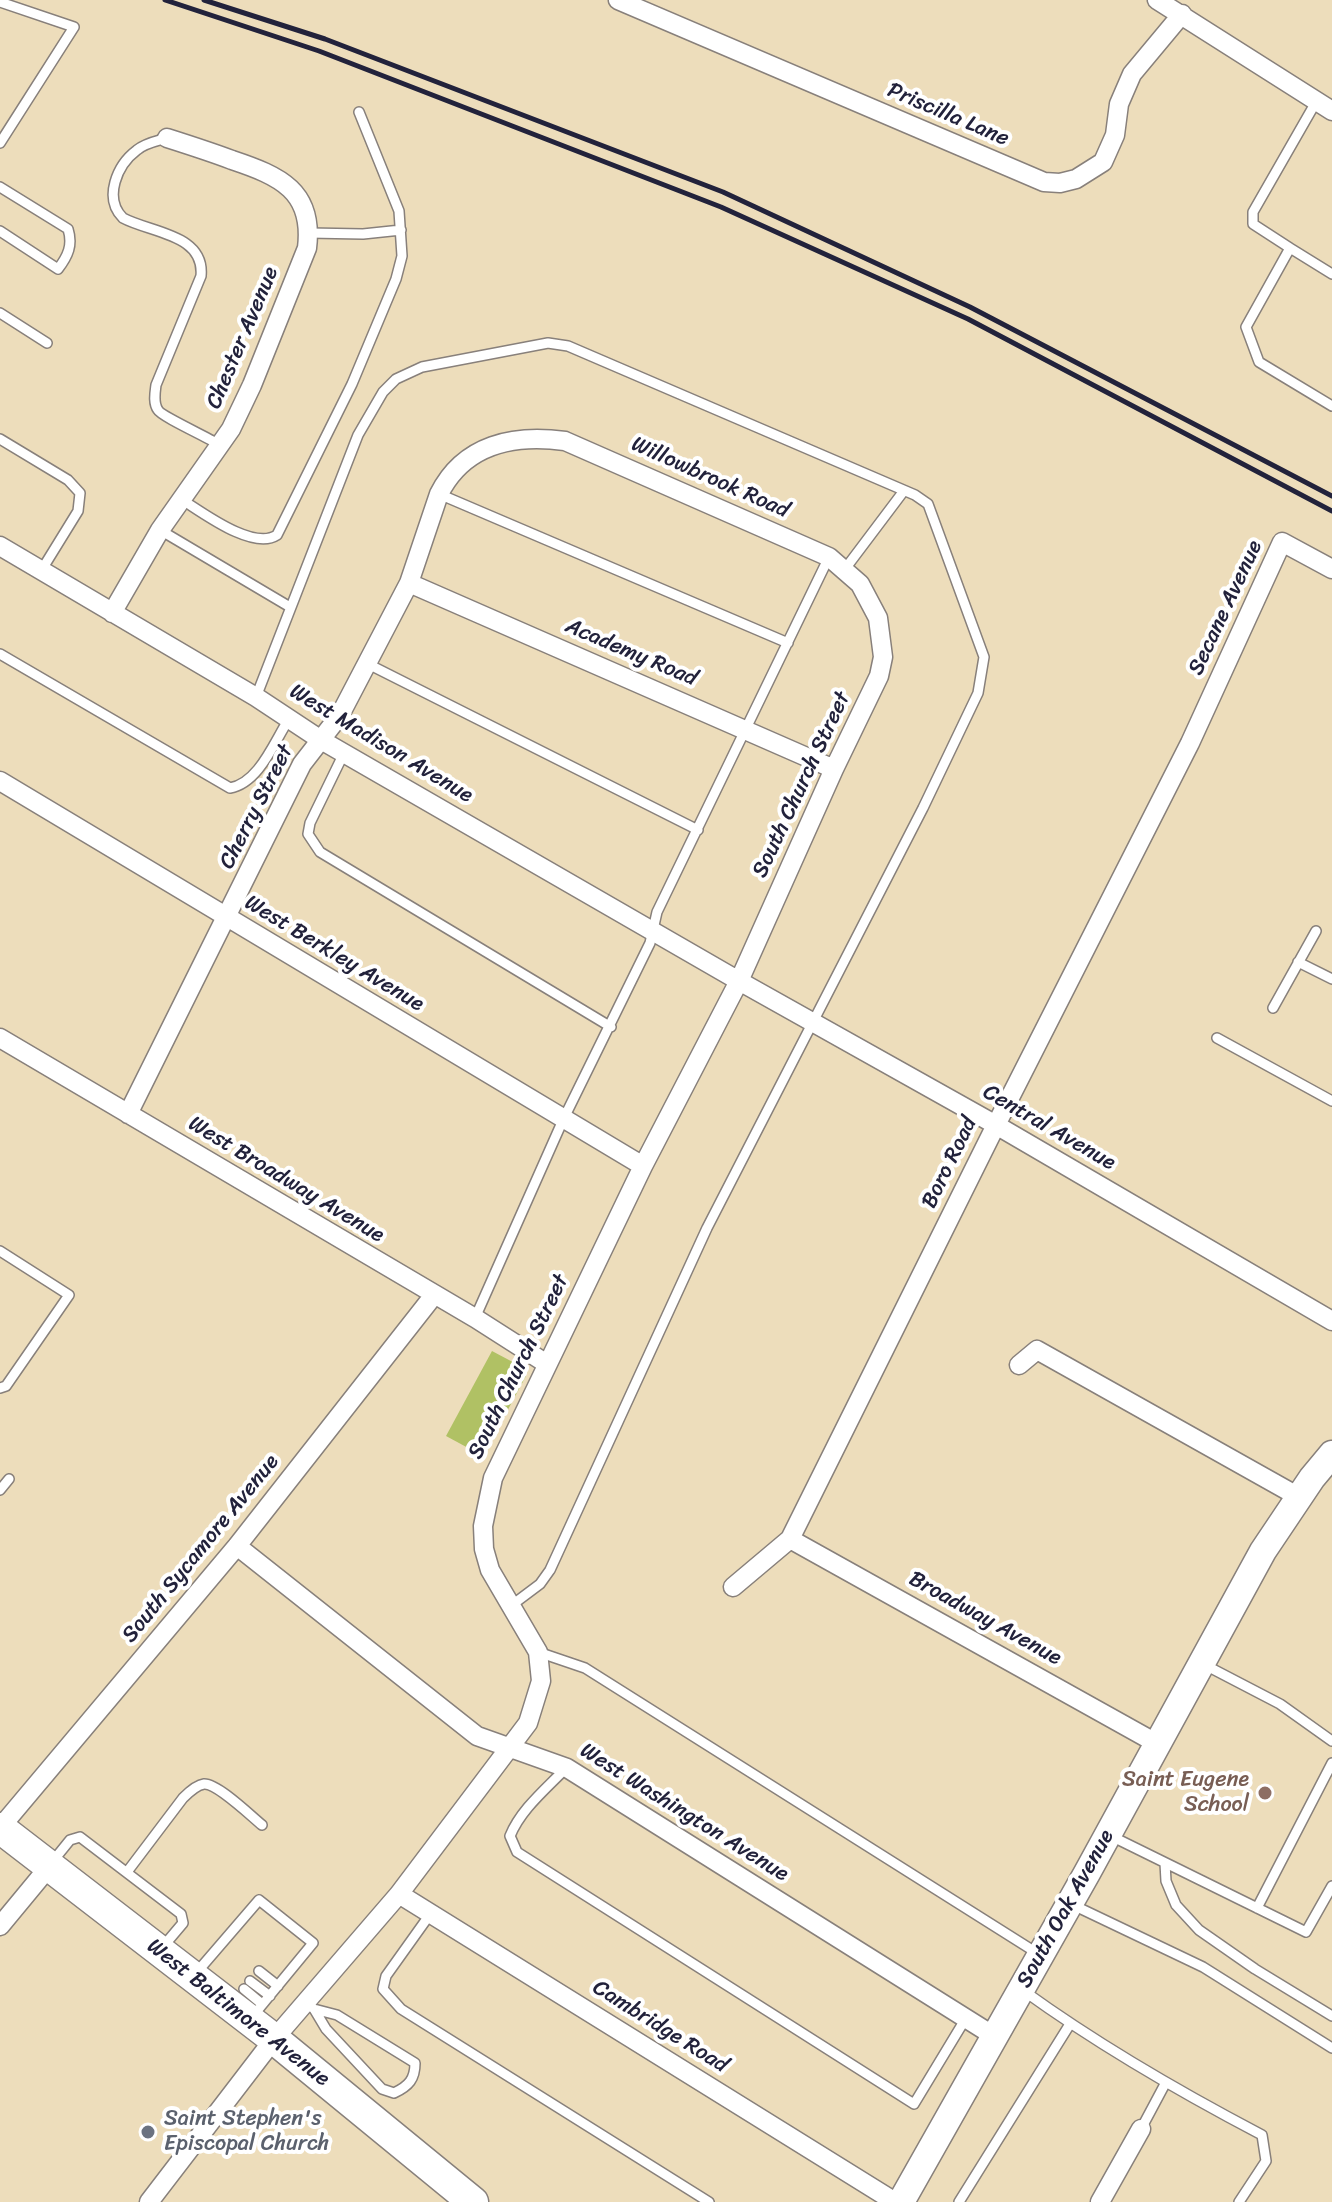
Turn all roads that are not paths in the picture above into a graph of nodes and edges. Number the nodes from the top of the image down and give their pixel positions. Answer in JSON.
{"nodes":[{"id":1,"x":618,"y":0,"type":"edge"},
{"id":2,"x":1157,"y":0,"type":"edge"},
{"id":3,"x":0,"y":2,"type":"edge"},
{"id":4,"x":1182,"y":14,"type":"junction"},
{"id":5,"x":1328,"y":108,"type":"edge"},
{"id":6,"x":359,"y":112,"type":"dead end"},
{"id":7,"x":167,"y":138,"type":"joint"},
{"id":8,"x":0,"y":143,"type":"edge"},
{"id":9,"x":0,"y":187,"type":"edge"},
{"id":10,"x":401,"y":230,"type":"junction"},
{"id":11,"x":0,"y":231,"type":"edge"},
{"id":12,"x":309,"y":233,"type":"junction"},
{"id":13,"x":1290,"y":248,"type":"junction"},
{"id":14,"x":1332,"y":274,"type":"edge"},
{"id":15,"x":0,"y":313,"type":"edge"},
{"id":16,"x":47,"y":343,"type":"dead end"},
{"id":17,"x":1332,"y":406,"type":"edge"},
{"id":18,"x":0,"y":439,"type":"edge"},
{"id":19,"x":220,"y":445,"type":"junction"},
{"id":20,"x":443,"y":487,"type":"junction"},
{"id":21,"x":903,"y":492,"type":"junction"},
{"id":22,"x":181,"y":499,"type":"junction"},
{"id":23,"x":160,"y":530,"type":"junction"},
{"id":24,"x":0,"y":546,"type":"edge"},
{"id":25,"x":829,"y":557,"type":"junction"},
{"id":26,"x":845,"y":569,"type":"junction"},
{"id":27,"x":1332,"y":569,"type":"edge"},
{"id":28,"x":41,"y":571,"type":"junction"},
{"id":29,"x":409,"y":583,"type":"junction"},
{"id":30,"x":290,"y":607,"type":"junction"},
{"id":31,"x":112,"y":613,"type":"junction"},
{"id":32,"x":788,"y":643,"type":"junction"},
{"id":33,"x":0,"y":654,"type":"edge"},
{"id":34,"x":368,"y":664,"type":"junction"},
{"id":35,"x":879,"y":676,"type":"joint"},
{"id":36,"x":256,"y":697,"type":"junction"},
{"id":37,"x":289,"y":719,"type":"junction"},
{"id":38,"x":745,"y":729,"type":"junction"},
{"id":39,"x":321,"y":740,"type":"junction"},
{"id":40,"x":1190,"y":743,"type":"joint"},
{"id":41,"x":344,"y":753,"type":"junction"},
{"id":42,"x":834,"y":769,"type":"junction"},
{"id":43,"x":0,"y":781,"type":"edge"},
{"id":44,"x":698,"y":830,"type":"junction"},
{"id":45,"x":227,"y":918,"type":"junction"},
{"id":46,"x":653,"y":931,"type":"junction"},
{"id":47,"x":1316,"y":931,"type":"dead end"},
{"id":48,"x":1298,"y":962,"type":"junction"},
{"id":49,"x":1332,"y":979,"type":"edge"},
{"id":50,"x":739,"y":981,"type":"junction"},
{"id":51,"x":1273,"y":1008,"type":"dead end"},
{"id":52,"x":814,"y":1022,"type":"junction"},
{"id":53,"x":611,"y":1027,"type":"junction"},
{"id":54,"x":0,"y":1038,"type":"edge"},
{"id":55,"x":1217,"y":1038,"type":"dead end"},
{"id":56,"x":1332,"y":1101,"type":"edge"},
{"id":57,"x":128,"y":1114,"type":"junction"},
{"id":58,"x":563,"y":1120,"type":"junction"},
{"id":59,"x":996,"y":1125,"type":"junction"},
{"id":60,"x":643,"y":1166,"type":"junction"},
{"id":61,"x":0,"y":1251,"type":"edge"},
{"id":62,"x":434,"y":1295,"type":"junction"},
{"id":63,"x":475,"y":1318,"type":"junction"},
{"id":64,"x":1332,"y":1321,"type":"edge"},
{"id":65,"x":547,"y":1364,"type":"junction"},
{"id":66,"x":1019,"y":1365,"type":"dead end"},
{"id":67,"x":0,"y":1388,"type":"edge"},
{"id":68,"x":1332,"y":1454,"type":"edge"},
{"id":69,"x":9,"y":1479,"type":"dead end"},
{"id":70,"x":0,"y":1490,"type":"edge"},
{"id":71,"x":1299,"y":1497,"type":"junction"},
{"id":72,"x":790,"y":1539,"type":"junction"},
{"id":73,"x":237,"y":1546,"type":"junction"},
{"id":74,"x":733,"y":1587,"type":"dead end"},
{"id":75,"x":512,"y":1605,"type":"junction"},
{"id":76,"x":538,"y":1652,"type":"junction"},
{"id":77,"x":1201,"y":1663,"type":"junction"},
{"id":78,"x":1332,"y":1741,"type":"edge"},
{"id":79,"x":1156,"y":1743,"type":"junction"},
{"id":80,"x":510,"y":1746,"type":"junction"},
{"id":81,"x":1332,"y":1763,"type":"edge"},
{"id":82,"x":567,"y":1768,"type":"junction"},
{"id":83,"x":262,"y":1825,"type":"dead end"},
{"id":84,"x":0,"y":1828,"type":"edge"},
{"id":85,"x":1108,"y":1834,"type":"junction"},
{"id":86,"x":1165,"y":1863,"type":"junction"},
{"id":87,"x":48,"y":1868,"type":"junction"},
{"id":88,"x":127,"y":1872,"type":"junction"},
{"id":89,"x":1332,"y":1886,"type":"edge"},
{"id":90,"x":399,"y":1894,"type":"junction"},
{"id":91,"x":1069,"y":1903,"type":"junction"},
{"id":92,"x":1257,"y":1908,"type":"junction"},
{"id":93,"x":431,"y":1913,"type":"junction"},
{"id":94,"x":0,"y":1926,"type":"edge"},
{"id":95,"x":159,"y":1952,"type":"junction"},
{"id":96,"x":1040,"y":1955,"type":"junction"},
{"id":97,"x":209,"y":1963,"type":"junction"},
{"id":98,"x":259,"y":1971,"type":"dead end"},
{"id":99,"x":247,"y":1985,"type":"dead end"},
{"id":100,"x":278,"y":1986,"type":"junction"},
{"id":101,"x":1022,"y":1989,"type":"junction"},
{"id":102,"x":310,"y":2006,"type":"junction"},
{"id":103,"x":261,"y":2007,"type":"junction"},
{"id":104,"x":1332,"y":2016,"type":"edge"},
{"id":105,"x":966,"y":2018,"type":"junction"},
{"id":106,"x":1070,"y":2024,"type":"junction"},
{"id":107,"x":994,"y":2036,"type":"junction"},
{"id":108,"x":274,"y":2039,"type":"junction"},
{"id":109,"x":1332,"y":2048,"type":"edge"},
{"id":110,"x":1165,"y":2084,"type":"junction"},
{"id":111,"x":1141,"y":2129,"type":"joint"},
{"id":112,"x":869,"y":2195,"type":"edge"},
{"id":113,"x":152,"y":2201,"type":"edge"},
{"id":114,"x":473,"y":2202,"type":"edge"},
{"id":115,"x":709,"y":2202,"type":"edge"},
{"id":116,"x":898,"y":2202,"type":"edge"},
{"id":117,"x":959,"y":2202,"type":"edge"},
{"id":118,"x":1100,"y":2202,"type":"edge"},
{"id":119,"x":1239,"y":2202,"type":"edge"}],
"edges":[{"from":1,"to":4,"type":"street","name":"Priscilla Lane"},
{"from":2,"to":4,"type":"street"},
{"from":3,"to":8,"type":"lane"},
{"from":4,"to":5,"type":"street"},
{"from":5,"to":13,"type":"lane"},
{"from":6,"to":10,"type":"lane"},
{"from":7,"to":12,"type":"street"},
{"from":7,"to":19,"type":"lane"},
{"from":9,"to":11,"type":"lane"},
{"from":10,"to":12,"type":"lane"},
{"from":10,"to":22,"type":"lane"},
{"from":12,"to":19,"type":"street","name":"Chester Avenue"},
{"from":13,"to":14,"type":"lane"},
{"from":13,"to":17,"type":"lane"},
{"from":15,"to":16,"type":"lane"},
{"from":18,"to":28,"type":"lane"},
{"from":19,"to":22,"type":"street","name":"Chester Avenue"},
{"from":20,"to":25,"type":"street","name":"Willowbrook Road"},
{"from":20,"to":29,"type":"street","name":"Cherry Street"},
{"from":20,"to":32,"type":"lane"},
{"from":21,"to":26,"type":"lane"},
{"from":21,"to":30,"type":"lane"},
{"from":21,"to":52,"type":"lane"},
{"from":22,"to":23,"type":"street","name":"Chester Avenue"},
{"from":23,"to":30,"type":"lane"},
{"from":23,"to":31,"type":"street","name":"Chester Avenue"},
{"from":24,"to":28,"type":"street","name":"West Madison Avenue"},
{"from":25,"to":26,"type":"street","name":"Willowbrook Road"},
{"from":25,"to":32,"type":"lane"},
{"from":26,"to":35,"type":"street","name":"Willowbrook Road"},
{"from":27,"to":40,"type":"street","name":"Secane Avenue"},
{"from":28,"to":31,"type":"street","name":"West Madison Avenue"},
{"from":29,"to":34,"type":"street","name":"Cherry Street"},
{"from":29,"to":38,"type":"street","name":"Academy Road"},
{"from":30,"to":36,"type":"lane"},
{"from":31,"to":36,"type":"street","name":"West Madison Avenue"},
{"from":32,"to":38,"type":"lane"},
{"from":33,"to":37,"type":"lane"},
{"from":34,"to":39,"type":"street","name":"Cherry Street"},
{"from":34,"to":44,"type":"lane"},
{"from":35,"to":42,"type":"street","name":"South Church Street"},
{"from":36,"to":37,"type":"street","name":"West Madison Avenue"},
{"from":37,"to":39,"type":"street","name":"West Madison Avenue"},
{"from":38,"to":42,"type":"street","name":"Academy Road"},
{"from":38,"to":44,"type":"lane"},
{"from":39,"to":41,"type":"street","name":"West Madison Avenue"},
{"from":39,"to":45,"type":"street","name":"Cherry Street"},
{"from":40,"to":59,"type":"street","name":"Boro Road"},
{"from":41,"to":46,"type":"street","name":"West Madison Avenue"},
{"from":41,"to":53,"type":"lane"},
{"from":42,"to":50,"type":"street","name":"South Church Street"},
{"from":43,"to":45,"type":"street","name":"West Berkley Avenue"},
{"from":44,"to":46,"type":"lane"},
{"from":45,"to":57,"type":"street","name":"Cherry Street"},
{"from":45,"to":58,"type":"street","name":"West Berkley Avenue"},
{"from":46,"to":50,"type":"street","name":"West Madison Avenue"},
{"from":46,"to":53,"type":"lane"},
{"from":47,"to":48,"type":"lane"},
{"from":48,"to":49,"type":"lane"},
{"from":48,"to":51,"type":"lane"},
{"from":50,"to":52,"type":"street","name":"Central Avenue"},
{"from":50,"to":60,"type":"street","name":"South Church Street"},
{"from":52,"to":59,"type":"street","name":"Central Avenue"},
{"from":52,"to":75,"type":"lane"},
{"from":53,"to":58,"type":"lane"},
{"from":54,"to":57,"type":"street","name":"West Broadway Avenue"},
{"from":55,"to":56,"type":"lane"},
{"from":57,"to":62,"type":"street","name":"West Broadway Avenue"},
{"from":58,"to":60,"type":"street","name":"West Berkley Avenue"},
{"from":58,"to":63,"type":"lane"},
{"from":59,"to":64,"type":"street","name":"Central Avenue"},
{"from":59,"to":72,"type":"street","name":"Boro Road"},
{"from":60,"to":65,"type":"street","name":"South Church Street"},
{"from":61,"to":67,"type":"lane"},
{"from":62,"to":63,"type":"street","name":"West Broadway Avenue"},
{"from":62,"to":73,"type":"street","name":"South Sycamore Avenue"},
{"from":63,"to":65,"type":"street","name":"West Broadway Avenue"},
{"from":65,"to":75,"type":"street","name":"South Church Street"},
{"from":66,"to":71,"type":"street"},
{"from":68,"to":71,"type":"main road","name":"South Oak Avenue"},
{"from":69,"to":70,"type":"lane"},
{"from":71,"to":77,"type":"main road","name":"South Oak Avenue"},
{"from":72,"to":74,"type":"street","name":"Boro Road"},
{"from":72,"to":79,"type":"street","name":"Broadway Avenue"},
{"from":73,"to":80,"type":"street","name":"West Washington Avenue"},
{"from":73,"to":84,"type":"street","name":"South Sycamore Avenue"},
{"from":75,"to":76,"type":"street","name":"South Church Street"},
{"from":76,"to":80,"type":"street","name":"South Church Street"},
{"from":76,"to":96,"type":"lane"},
{"from":77,"to":78,"type":"lane"},
{"from":77,"to":79,"type":"main road","name":"South Oak Avenue"},
{"from":79,"to":85,"type":"main road","name":"South Oak Avenue"},
{"from":80,"to":82,"type":"street","name":"West Washington Avenue"},
{"from":80,"to":90,"type":"street","name":"South Church Street"},
{"from":81,"to":92,"type":"lane"},
{"from":82,"to":105,"type":"street","name":"West Washington Avenue"},
{"from":82,"to":105,"type":"lane"},
{"from":83,"to":88,"type":"lane"},
{"from":84,"to":87,"type":"main road","name":"West Baltimore Avenue"},
{"from":85,"to":86,"type":"lane"},
{"from":85,"to":91,"type":"main road","name":"South Oak Avenue"},
{"from":86,"to":92,"type":"lane"},
{"from":86,"to":104,"type":"lane"},
{"from":87,"to":88,"type":"lane"},
{"from":87,"to":94,"type":"street"},
{"from":87,"to":95,"type":"main road","name":"West Baltimore Avenue"},
{"from":88,"to":95,"type":"lane"},
{"from":89,"to":92,"type":"lane"},
{"from":90,"to":93,"type":"street","name":"Cambridge Road"},
{"from":90,"to":102,"type":"street","name":"South Church Street"},
{"from":91,"to":96,"type":"main road","name":"South Oak Avenue"},
{"from":91,"to":109,"type":"lane"},
{"from":93,"to":112,"type":"street","name":"Cambridge Road"},
{"from":93,"to":115,"type":"lane"},
{"from":95,"to":97,"type":"main road","name":"West Baltimore Avenue"},
{"from":96,"to":101,"type":"main road","name":"South Oak Avenue"},
{"from":97,"to":100,"type":"lane"},
{"from":97,"to":103,"type":"main road","name":"West Baltimore Avenue"},
{"from":98,"to":100,"type":"lane"},
{"from":99,"to":103,"type":"lane"},
{"from":100,"to":103,"type":"lane"},
{"from":101,"to":106,"type":"lane"},
{"from":101,"to":107,"type":"main road","name":"South Oak Avenue"},
{"from":102,"to":102,"type":"lane"},
{"from":102,"to":108,"type":"street","name":"South Church Street"},
{"from":103,"to":108,"type":"main road","name":"West Baltimore Avenue"},
{"from":105,"to":107,"type":"street","name":"West Washington Avenue"},
{"from":106,"to":110,"type":"lane"},
{"from":106,"to":117,"type":"lane"},
{"from":107,"to":116,"type":"main road","name":"South Oak Avenue"},
{"from":108,"to":113,"type":"street","name":"South Church Street"},
{"from":108,"to":114,"type":"main road","name":"West Baltimore Avenue"},
{"from":110,"to":111,"type":"lane"},
{"from":110,"to":119,"type":"lane"},
{"from":111,"to":118,"type":"street"},
{"from":112,"to":116,"type":"street","name":"Cambridge Road"}]}
